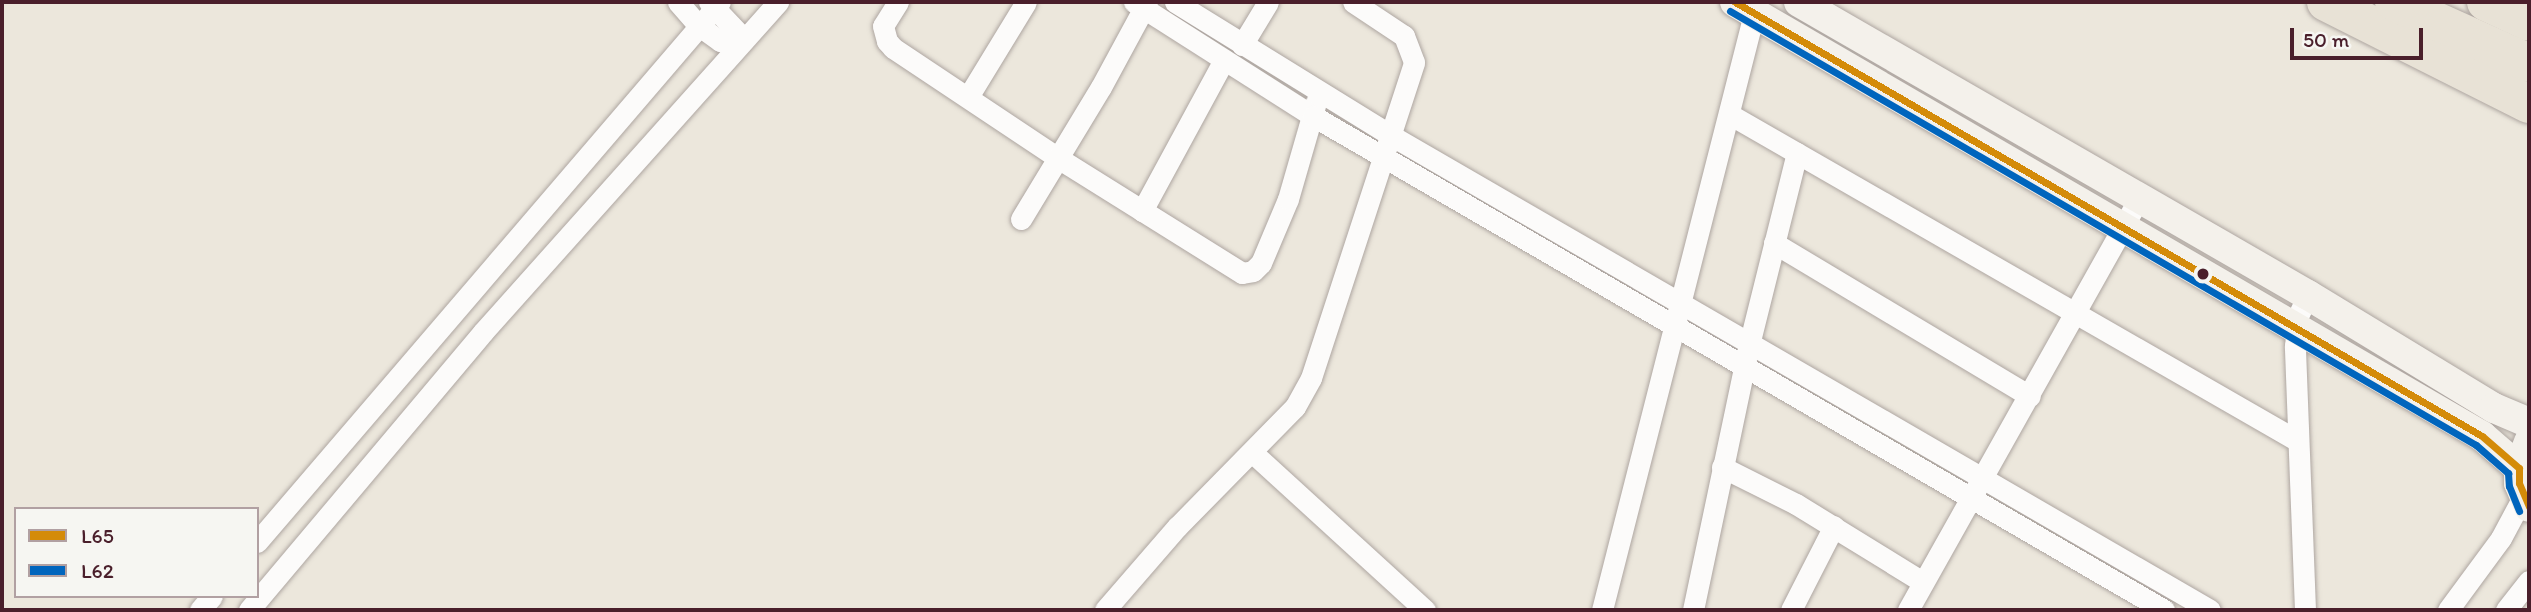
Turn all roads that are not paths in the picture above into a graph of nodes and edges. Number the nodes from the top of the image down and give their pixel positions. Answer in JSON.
{"nodes":[{"id":1,"x":678,"y":2,"type":"edge"},
{"id":2,"x":779,"y":2,"type":"edge"},
{"id":3,"x":898,"y":2,"type":"edge"},
{"id":4,"x":1026,"y":2,"type":"edge"},
{"id":5,"x":1175,"y":2,"type":"edge"},
{"id":6,"x":1268,"y":2,"type":"edge"},
{"id":7,"x":1353,"y":2,"type":"edge"},
{"id":8,"x":1799,"y":2,"type":"edge"},
{"id":9,"x":2326,"y":2,"type":"edge"},
{"id":10,"x":2394,"y":2,"type":"edge"},
{"id":11,"x":2486,"y":2,"type":"edge"},
{"id":12,"x":2521,"y":2,"type":"edge"},
{"id":13,"x":715,"y":4,"type":"edge"},
{"id":14,"x":1142,"y":4,"type":"edge"},
{"id":15,"x":2529,"y":4,"type":"edge"},
{"id":16,"x":1749,"y":6,"type":"edge"},
{"id":17,"x":2529,"y":22,"type":"edge"},
{"id":18,"x":698,"y":25,"type":"junction"},
{"id":19,"x":744,"y":38,"type":"junction"},
{"id":20,"x":1242,"y":45,"type":"junction"},
{"id":21,"x":1224,"y":61,"type":"junction"},
{"id":22,"x":2529,"y":63,"type":"edge"},
{"id":23,"x":1319,"y":93,"type":"junction"},
{"id":24,"x":968,"y":97,"type":"junction"},
{"id":25,"x":2529,"y":104,"type":"edge"},
{"id":26,"x":1729,"y":114,"type":"junction"},
{"id":27,"x":1313,"y":116,"type":"junction"},
{"id":28,"x":1392,"y":136,"type":"junction"},
{"id":29,"x":1797,"y":153,"type":"junction"},
{"id":30,"x":1384,"y":157,"type":"junction"},
{"id":31,"x":1058,"y":158,"type":"junction"},
{"id":32,"x":2140,"y":197,"type":"junction"},
{"id":33,"x":1142,"y":211,"type":"junction"},
{"id":34,"x":1021,"y":219,"type":"dead end"},
{"id":35,"x":2124,"y":228,"type":"junction"},
{"id":36,"x":1774,"y":243,"type":"junction"},
{"id":37,"x":2308,"y":295,"type":"junction"},
{"id":38,"x":1681,"y":305,"type":"junction"},
{"id":39,"x":2077,"y":313,"type":"junction"},
{"id":40,"x":2295,"y":327,"type":"junction"},
{"id":41,"x":1675,"y":329,"type":"junction"},
{"id":42,"x":1749,"y":345,"type":"junction"},
{"id":43,"x":1745,"y":367,"type":"junction"},
{"id":44,"x":2030,"y":396,"type":"junction"},
{"id":45,"x":2529,"y":423,"type":"edge"},
{"id":46,"x":2298,"y":441,"type":"junction"},
{"id":47,"x":1253,"y":453,"type":"junction"},
{"id":48,"x":1722,"y":467,"type":"junction"},
{"id":49,"x":1983,"y":478,"type":"junction"},
{"id":50,"x":2525,"y":478,"type":"edge"},
{"id":51,"x":1972,"y":499,"type":"junction"},
{"id":52,"x":1834,"y":526,"type":"junction"},
{"id":53,"x":259,"y":543,"type":"edge"},
{"id":54,"x":259,"y":547,"type":"edge"},
{"id":55,"x":2104,"y":548,"type":"junction"},
{"id":56,"x":2094,"y":569,"type":"junction"},
{"id":57,"x":281,"y":572,"type":"junction"},
{"id":58,"x":2529,"y":581,"type":"edge"},
{"id":59,"x":1923,"y":582,"type":"junction"},
{"id":60,"x":249,"y":610,"type":"edge"},
{"id":61,"x":1105,"y":610,"type":"edge"},
{"id":62,"x":1425,"y":610,"type":"edge"},
{"id":63,"x":1602,"y":610,"type":"edge"},
{"id":64,"x":1693,"y":610,"type":"edge"},
{"id":65,"x":1791,"y":610,"type":"edge"},
{"id":66,"x":1908,"y":610,"type":"edge"},
{"id":67,"x":2164,"y":610,"type":"edge"},
{"id":68,"x":2210,"y":610,"type":"edge"},
{"id":69,"x":2305,"y":610,"type":"edge"},
{"id":70,"x":2448,"y":610,"type":"edge"},
{"id":71,"x":2506,"y":610,"type":"edge"}],
"edges":[{"from":1,"to":18,"type":"street"},
{"from":2,"to":19,"type":"street"},
{"from":3,"to":24,"type":"street"},
{"from":4,"to":24,"type":"street"},
{"from":5,"to":20,"type":"street"},
{"from":6,"to":20,"type":"street"},
{"from":7,"to":28,"type":"street"},
{"from":8,"to":32,"type":"street"},
{"from":9,"to":25,"type":"highway"},
{"from":10,"to":22,"type":"highway"},
{"from":11,"to":17,"type":"highway"},
{"from":12,"to":15,"type":"highway"},
{"from":13,"to":18,"type":"street"},
{"from":13,"to":19,"type":"street"},
{"from":14,"to":21,"type":"street"},
{"from":14,"to":31,"type":"street"},
{"from":16,"to":26,"type":"street"},
{"from":16,"to":35,"type":"street"},
{"from":18,"to":19,"type":"street"},
{"from":18,"to":53,"type":"street"},
{"from":19,"to":57,"type":"street"},
{"from":20,"to":23,"type":"street"},
{"from":21,"to":27,"type":"street"},
{"from":21,"to":33,"type":"street"},
{"from":23,"to":27,"type":"street"},
{"from":23,"to":28,"type":"street"},
{"from":24,"to":31,"type":"street"},
{"from":26,"to":29,"type":"street"},
{"from":26,"to":38,"type":"street"},
{"from":27,"to":30,"type":"street"},
{"from":27,"to":33,"type":"street"},
{"from":28,"to":30,"type":"street"},
{"from":28,"to":38,"type":"street"},
{"from":29,"to":36,"type":"street"},
{"from":29,"to":39,"type":"street"},
{"from":30,"to":41,"type":"street"},
{"from":30,"to":47,"type":"street"},
{"from":31,"to":33,"type":"street"},
{"from":31,"to":34,"type":"street"},
{"from":32,"to":35,"type":"street"},
{"from":32,"to":37,"type":"street"},
{"from":35,"to":39,"type":"street"},
{"from":35,"to":40,"type":"street"},
{"from":36,"to":42,"type":"street"},
{"from":36,"to":44,"type":"street"},
{"from":37,"to":40,"type":"street"},
{"from":37,"to":45,"type":"street"},
{"from":38,"to":41,"type":"street"},
{"from":38,"to":42,"type":"street"},
{"from":39,"to":44,"type":"street"},
{"from":39,"to":46,"type":"street"},
{"from":40,"to":46,"type":"street"},
{"from":40,"to":50,"type":"street"},
{"from":41,"to":43,"type":"street"},
{"from":41,"to":63,"type":"street"},
{"from":42,"to":43,"type":"street"},
{"from":42,"to":49,"type":"street"},
{"from":43,"to":48,"type":"street"},
{"from":43,"to":51,"type":"street"},
{"from":44,"to":49,"type":"street"},
{"from":46,"to":69,"type":"street"},
{"from":47,"to":61,"type":"street"},
{"from":47,"to":62,"type":"street"},
{"from":48,"to":52,"type":"street"},
{"from":48,"to":64,"type":"street"},
{"from":49,"to":51,"type":"street"},
{"from":49,"to":55,"type":"street"},
{"from":50,"to":70,"type":"street"},
{"from":51,"to":56,"type":"street"},
{"from":51,"to":59,"type":"street"},
{"from":52,"to":59,"type":"street"},
{"from":52,"to":65,"type":"street"},
{"from":54,"to":57,"type":"street"},
{"from":55,"to":56,"type":"street"},
{"from":55,"to":68,"type":"street"},
{"from":56,"to":67,"type":"street"},
{"from":57,"to":60,"type":"street"},
{"from":58,"to":71,"type":"street"},
{"from":59,"to":66,"type":"street"}]}
